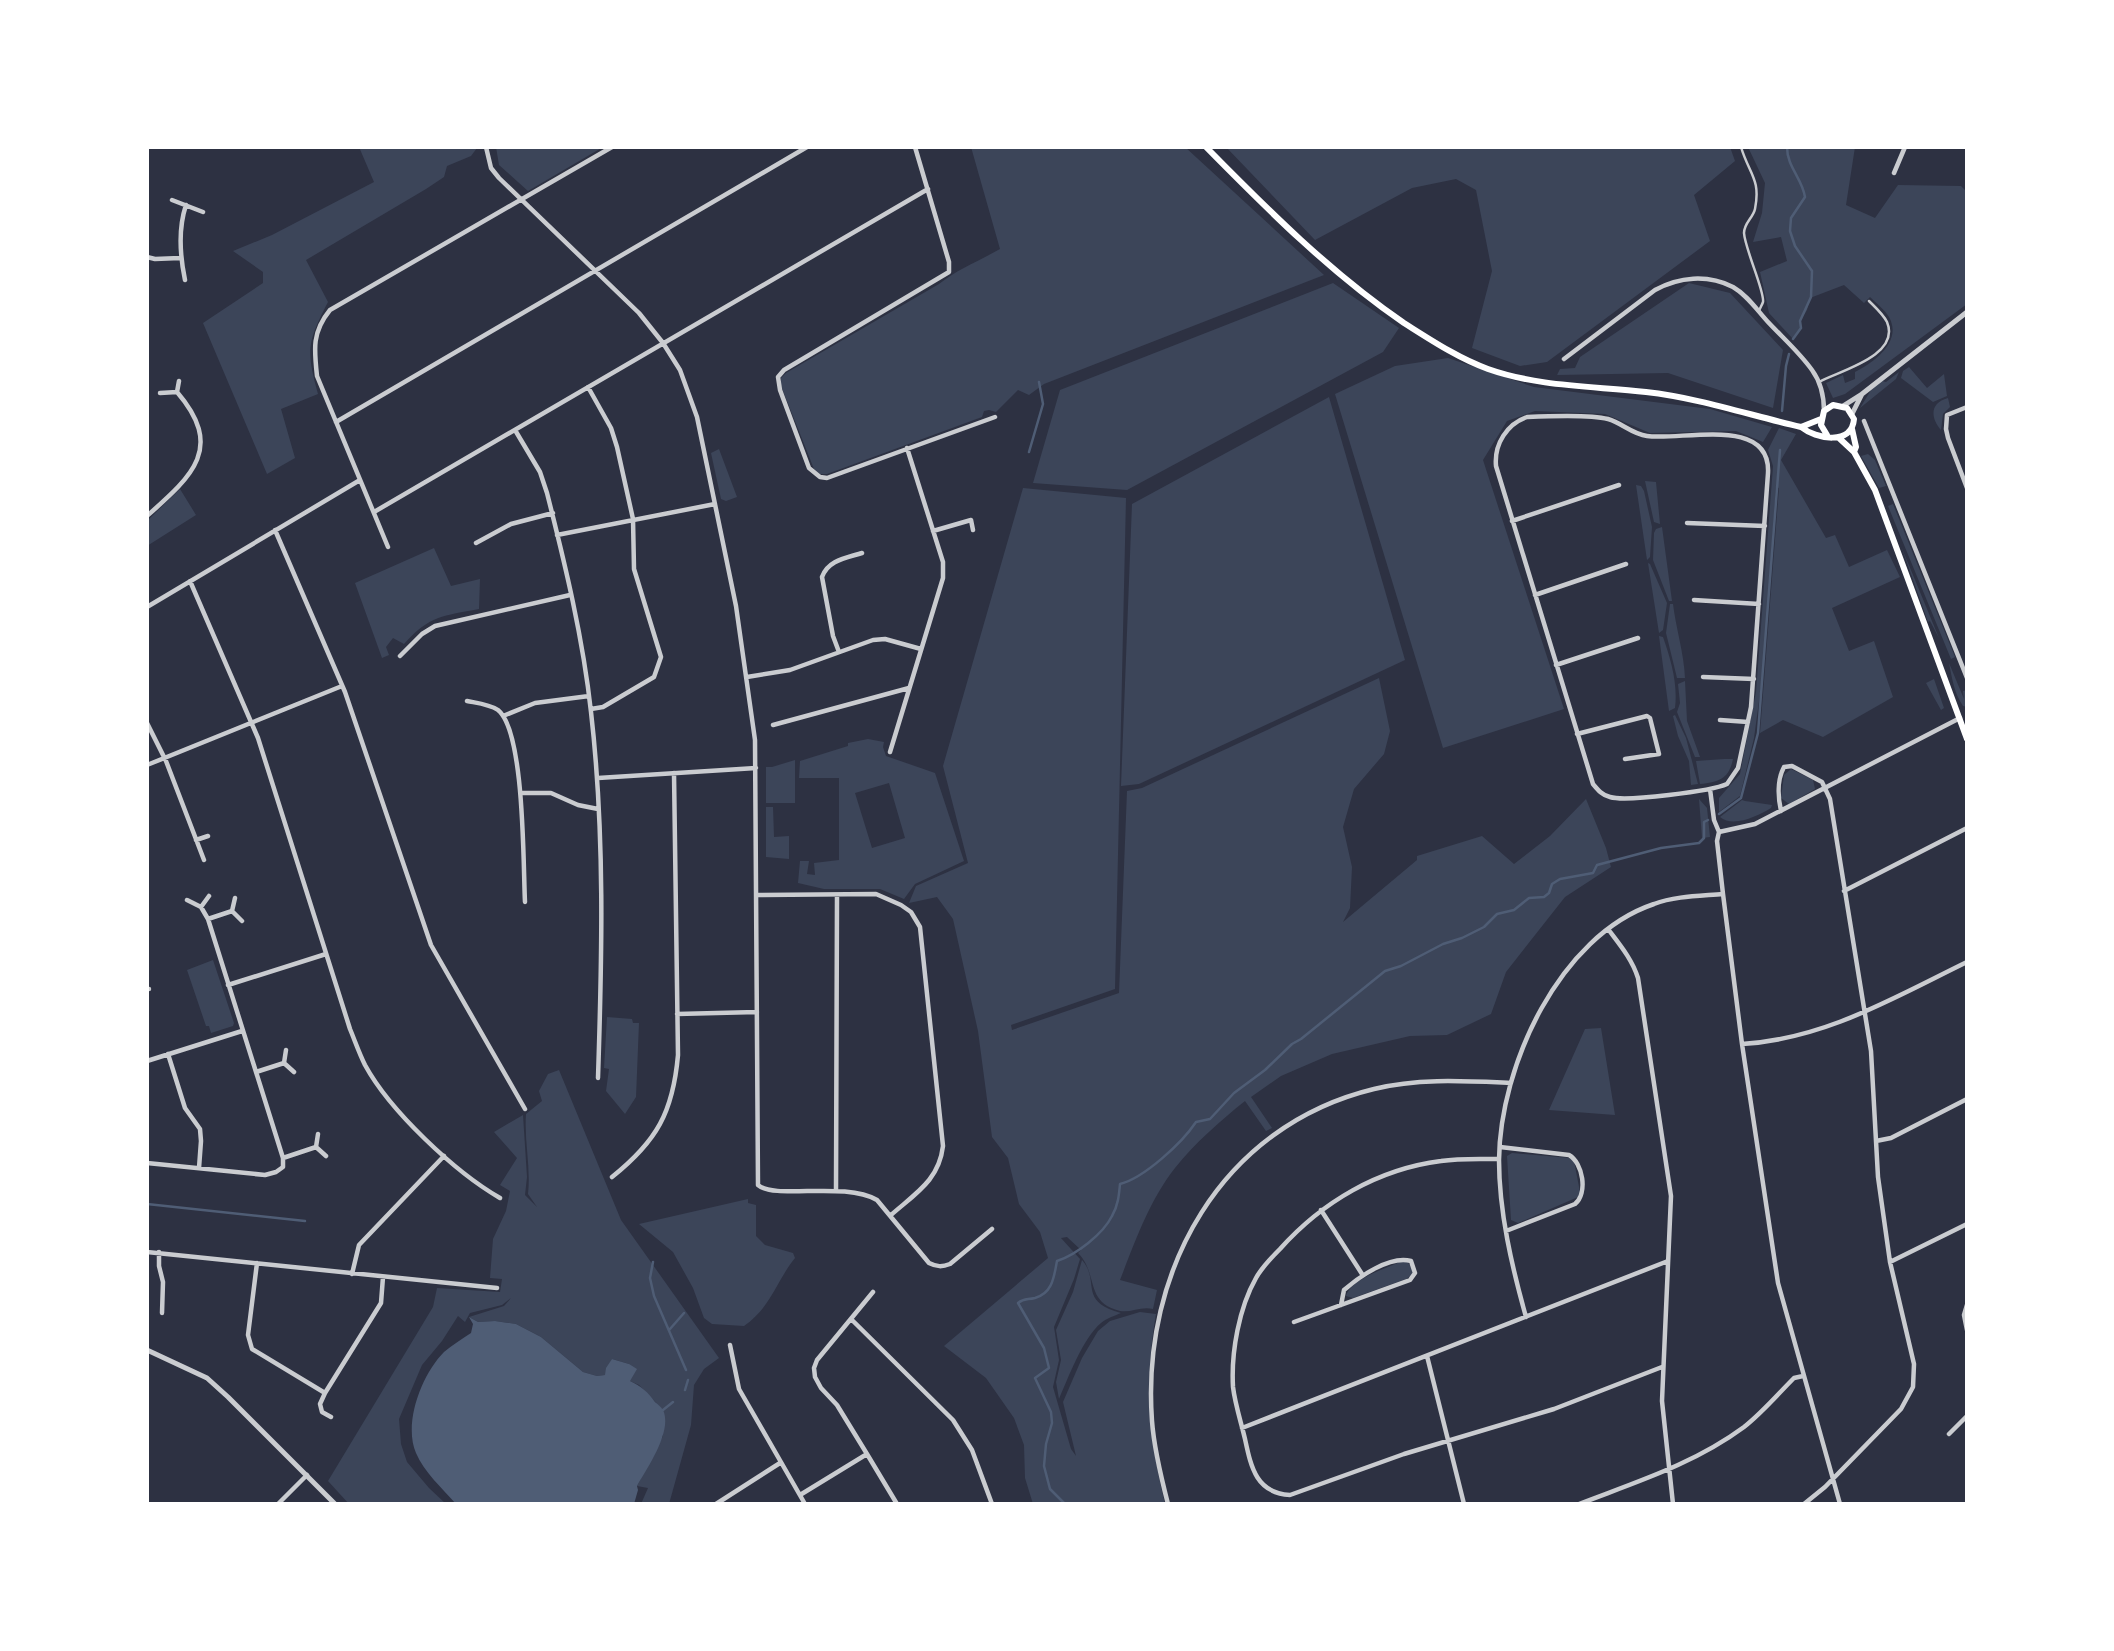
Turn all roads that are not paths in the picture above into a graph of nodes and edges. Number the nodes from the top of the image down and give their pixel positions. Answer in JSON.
{"nodes":[{"id":1,"x":486,"y":147,"type":"edge"},
{"id":2,"x":612,"y":147,"type":"edge"},
{"id":3,"x":807,"y":147,"type":"edge"},
{"id":4,"x":915,"y":147,"type":"edge"},
{"id":5,"x":1206,"y":147,"type":"edge"},
{"id":6,"x":1741,"y":147,"type":"edge"},
{"id":7,"x":1905,"y":147,"type":"edge"},
{"id":8,"x":1894,"y":173,"type":"dead end"},
{"id":9,"x":928,"y":190,"type":"junction"},
{"id":10,"x":172,"y":200,"type":"dead end"},
{"id":11,"x":522,"y":200,"type":"junction"},
{"id":12,"x":186,"y":205,"type":"junction"},
{"id":13,"x":203,"y":212,"type":"dead end"},
{"id":14,"x":147,"y":257,"type":"edge"},
{"id":15,"x":180,"y":258,"type":"junction"},
{"id":16,"x":595,"y":271,"type":"junction"},
{"id":17,"x":186,"y":280,"type":"dead end"},
{"id":18,"x":1869,"y":301,"type":"dead end"},
{"id":19,"x":1759,"y":312,"type":"junction"},
{"id":20,"x":1967,"y":313,"type":"edge"},
{"id":21,"x":663,"y":343,"type":"junction"},
{"id":22,"x":1564,"y":359,"type":"dead end"},
{"id":23,"x":179,"y":381,"type":"dead end"},
{"id":24,"x":1819,"y":382,"type":"junction"},
{"id":25,"x":588,"y":387,"type":"junction"},
{"id":26,"x":177,"y":392,"type":"junction"},
{"id":27,"x":160,"y":393,"type":"dead end"},
{"id":28,"x":1861,"y":394,"type":"junction"},
{"id":29,"x":1823,"y":396,"type":"junction"},
{"id":30,"x":1833,"y":405,"type":"junction"},
{"id":31,"x":1843,"y":406,"type":"junction"},
{"id":32,"x":1967,"y":407,"type":"edge"},
{"id":33,"x":1824,"y":411,"type":"junction"},
{"id":34,"x":1852,"y":414,"type":"junction"},
{"id":35,"x":995,"y":416,"type":"dead end"},
{"id":36,"x":1821,"y":419,"type":"junction"},
{"id":37,"x":1864,"y":421,"type":"dead end"},
{"id":38,"x":336,"y":422,"type":"junction"},
{"id":39,"x":1801,"y":427,"type":"junction"},
{"id":40,"x":1852,"y":429,"type":"junction"},
{"id":41,"x":515,"y":430,"type":"junction"},
{"id":42,"x":1827,"y":435,"type":"junction"},
{"id":43,"x":1839,"y":438,"type":"junction"},
{"id":44,"x":907,"y":448,"type":"junction"},
{"id":45,"x":1854,"y":452,"type":"junction"},
{"id":46,"x":360,"y":480,"type":"junction"},
{"id":47,"x":1619,"y":485,"type":"dead end"},
{"id":48,"x":1967,"y":488,"type":"edge"},
{"id":49,"x":715,"y":504,"type":"junction"},
{"id":50,"x":374,"y":512,"type":"junction"},
{"id":51,"x":553,"y":513,"type":"junction"},
{"id":52,"x":147,"y":516,"type":"edge"},
{"id":53,"x":633,"y":519,"type":"junction"},
{"id":54,"x":1512,"y":521,"type":"junction"},
{"id":55,"x":1687,"y":523,"type":"dead end"},
{"id":56,"x":1765,"y":526,"type":"junction"},
{"id":57,"x":275,"y":530,"type":"junction"},
{"id":58,"x":974,"y":530,"type":"dead end"},
{"id":59,"x":933,"y":531,"type":"junction"},
{"id":60,"x":557,"y":535,"type":"junction"},
{"id":61,"x":476,"y":543,"type":"dead end"},
{"id":62,"x":388,"y":547,"type":"dead end"},
{"id":63,"x":862,"y":553,"type":"dead end"},
{"id":64,"x":1626,"y":564,"type":"dead end"},
{"id":65,"x":190,"y":581,"type":"junction"},
{"id":66,"x":570,"y":595,"type":"junction"},
{"id":67,"x":1535,"y":595,"type":"junction"},
{"id":68,"x":1694,"y":600,"type":"dead end"},
{"id":69,"x":1759,"y":604,"type":"junction"},
{"id":70,"x":147,"y":607,"type":"edge"},
{"id":71,"x":1638,"y":638,"type":"dead end"},
{"id":72,"x":922,"y":649,"type":"junction"},
{"id":73,"x":839,"y":652,"type":"junction"},
{"id":74,"x":400,"y":656,"type":"dead end"},
{"id":75,"x":1556,"y":665,"type":"junction"},
{"id":76,"x":747,"y":677,"type":"junction"},
{"id":77,"x":1703,"y":677,"type":"dead end"},
{"id":78,"x":1967,"y":678,"type":"edge"},
{"id":79,"x":1754,"y":679,"type":"junction"},
{"id":80,"x":342,"y":686,"type":"junction"},
{"id":81,"x":910,"y":688,"type":"junction"},
{"id":82,"x":589,"y":696,"type":"junction"},
{"id":83,"x":467,"y":701,"type":"dead end"},
{"id":84,"x":591,"y":709,"type":"junction"},
{"id":85,"x":503,"y":716,"type":"junction"},
{"id":86,"x":1963,"y":717,"type":"edge"},
{"id":87,"x":1720,"y":720,"type":"dead end"},
{"id":88,"x":1748,"y":722,"type":"junction"},
{"id":89,"x":147,"y":723,"type":"edge"},
{"id":90,"x":252,"y":723,"type":"junction"},
{"id":91,"x":773,"y":725,"type":"dead end"},
{"id":92,"x":1577,"y":734,"type":"junction"},
{"id":93,"x":1967,"y":739,"type":"edge"},
{"id":94,"x":890,"y":752,"type":"dead end"},
{"id":95,"x":164,"y":758,"type":"junction"},
{"id":96,"x":1625,"y":760,"type":"dead end"},
{"id":97,"x":147,"y":765,"type":"edge"},
{"id":98,"x":756,"y":768,"type":"junction"},
{"id":99,"x":674,"y":774,"type":"junction"},
{"id":100,"x":598,"y":778,"type":"junction"},
{"id":101,"x":1710,"y":789,"type":"junction"},
{"id":102,"x":1825,"y":789,"type":"junction"},
{"id":103,"x":521,"y":793,"type":"junction"},
{"id":104,"x":598,"y":809,"type":"junction"},
{"id":105,"x":1781,"y":811,"type":"junction"},
{"id":106,"x":1967,"y":828,"type":"edge"},
{"id":107,"x":1719,"y":832,"type":"junction"},
{"id":108,"x":208,"y":836,"type":"dead end"},
{"id":109,"x":196,"y":840,"type":"junction"},
{"id":110,"x":204,"y":860,"type":"dead end"},
{"id":111,"x":1844,"y":891,"type":"junction"},
{"id":112,"x":1723,"y":894,"type":"junction"},
{"id":113,"x":757,"y":895,"type":"junction"},
{"id":114,"x":837,"y":895,"type":"junction"},
{"id":115,"x":209,"y":896,"type":"dead end"},
{"id":116,"x":234,"y":898,"type":"dead end"},
{"id":117,"x":187,"y":900,"type":"dead end"},
{"id":118,"x":525,"y":902,"type":"dead end"},
{"id":119,"x":201,"y":907,"type":"junction"},
{"id":120,"x":232,"y":911,"type":"junction"},
{"id":121,"x":208,"y":919,"type":"junction"},
{"id":122,"x":242,"y":921,"type":"dead end"},
{"id":123,"x":1608,"y":929,"type":"junction"},
{"id":124,"x":326,"y":954,"type":"junction"},
{"id":125,"x":1967,"y":962,"type":"edge"},
{"id":126,"x":228,"y":985,"type":"junction"},
{"id":127,"x":757,"y":1012,"type":"junction"},
{"id":128,"x":1865,"y":1012,"type":"junction"},
{"id":129,"x":677,"y":1014,"type":"junction"},
{"id":130,"x":242,"y":1031,"type":"junction"},
{"id":131,"x":1741,"y":1044,"type":"junction"},
{"id":132,"x":286,"y":1050,"type":"dead end"},
{"id":133,"x":169,"y":1054,"type":"junction"},
{"id":134,"x":147,"y":1061,"type":"edge"},
{"id":135,"x":284,"y":1063,"type":"junction"},
{"id":136,"x":256,"y":1072,"type":"junction"},
{"id":137,"x":294,"y":1072,"type":"dead end"},
{"id":138,"x":598,"y":1078,"type":"dead end"},
{"id":139,"x":1511,"y":1083,"type":"junction"},
{"id":140,"x":1967,"y":1099,"type":"edge"},
{"id":141,"x":525,"y":1109,"type":"dead end"},
{"id":142,"x":318,"y":1134,"type":"dead end"},
{"id":143,"x":1876,"y":1141,"type":"junction"},
{"id":144,"x":316,"y":1147,"type":"junction"},
{"id":145,"x":1500,"y":1147,"type":"junction"},
{"id":146,"x":326,"y":1156,"type":"dead end"},
{"id":147,"x":444,"y":1156,"type":"junction"},
{"id":148,"x":283,"y":1157,"type":"junction"},
{"id":149,"x":1499,"y":1159,"type":"junction"},
{"id":150,"x":147,"y":1163,"type":"edge"},
{"id":151,"x":199,"y":1168,"type":"junction"},
{"id":152,"x":612,"y":1177,"type":"dead end"},
{"id":153,"x":836,"y":1190,"type":"junction"},
{"id":154,"x":500,"y":1198,"type":"dead end"},
{"id":155,"x":1321,"y":1210,"type":"junction"},
{"id":156,"x":891,"y":1215,"type":"junction"},
{"id":157,"x":1967,"y":1224,"type":"edge"},
{"id":158,"x":992,"y":1229,"type":"dead end"},
{"id":159,"x":1507,"y":1231,"type":"junction"},
{"id":160,"x":147,"y":1252,"type":"edge"},
{"id":161,"x":159,"y":1252,"type":"junction"},
{"id":162,"x":1668,"y":1261,"type":"junction"},
{"id":163,"x":1890,"y":1262,"type":"junction"},
{"id":164,"x":257,"y":1263,"type":"junction"},
{"id":165,"x":352,"y":1274,"type":"junction"},
{"id":166,"x":1362,"y":1275,"type":"junction"},
{"id":167,"x":383,"y":1277,"type":"junction"},
{"id":168,"x":497,"y":1288,"type":"dead end"},
{"id":169,"x":873,"y":1292,"type":"dead end"},
{"id":170,"x":1341,"y":1305,"type":"junction"},
{"id":171,"x":1967,"y":1305,"type":"edge"},
{"id":172,"x":162,"y":1313,"type":"dead end"},
{"id":173,"x":1526,"y":1317,"type":"junction"},
{"id":174,"x":851,"y":1319,"type":"junction"},
{"id":175,"x":1294,"y":1322,"type":"dead end"},
{"id":176,"x":1967,"y":1330,"type":"edge"},
{"id":177,"x":730,"y":1345,"type":"dead end"},
{"id":178,"x":147,"y":1350,"type":"edge"},
{"id":179,"x":1427,"y":1356,"type":"junction"},
{"id":180,"x":1662,"y":1367,"type":"junction"},
{"id":181,"x":1803,"y":1376,"type":"junction"},
{"id":182,"x":325,"y":1394,"type":"junction"},
{"id":183,"x":1967,"y":1416,"type":"edge"},
{"id":184,"x":331,"y":1417,"type":"dead end"},
{"id":185,"x":1242,"y":1428,"type":"junction"},
{"id":186,"x":1949,"y":1434,"type":"dead end"},
{"id":187,"x":1447,"y":1441,"type":"junction"},
{"id":188,"x":867,"y":1454,"type":"junction"},
{"id":189,"x":780,"y":1463,"type":"junction"},
{"id":190,"x":1669,"y":1470,"type":"junction"},
{"id":191,"x":307,"y":1475,"type":"junction"},
{"id":192,"x":1833,"y":1478,"type":"junction"},
{"id":193,"x":800,"y":1495,"type":"junction"},
{"id":194,"x":278,"y":1504,"type":"edge"},
{"id":195,"x":335,"y":1504,"type":"edge"},
{"id":196,"x":716,"y":1504,"type":"edge"},
{"id":197,"x":805,"y":1504,"type":"edge"},
{"id":198,"x":897,"y":1504,"type":"edge"},
{"id":199,"x":992,"y":1504,"type":"edge"},
{"id":200,"x":1168,"y":1504,"type":"edge"},
{"id":201,"x":1464,"y":1504,"type":"edge"},
{"id":202,"x":1579,"y":1504,"type":"edge"},
{"id":203,"x":1672,"y":1504,"type":"edge"},
{"id":204,"x":1804,"y":1504,"type":"edge"},
{"id":205,"x":1840,"y":1504,"type":"edge"}],
"edges":[{"from":1,"to":11,"type":"street"},
{"from":2,"to":11,"type":"street"},
{"from":3,"to":16,"type":"street"},
{"from":4,"to":9,"type":"street"},
{"from":5,"to":39,"type":"main road"},
{"from":6,"to":19,"type":"lane"},
{"from":7,"to":8,"type":"street"},
{"from":9,"to":21,"type":"street"},
{"from":9,"to":44,"type":"street"},
{"from":10,"to":12,"type":"street"},
{"from":11,"to":16,"type":"street"},
{"from":11,"to":38,"type":"street"},
{"from":12,"to":13,"type":"street"},
{"from":12,"to":15,"type":"street"},
{"from":14,"to":15,"type":"street"},
{"from":15,"to":17,"type":"street"},
{"from":16,"to":21,"type":"street"},
{"from":16,"to":38,"type":"street"},
{"from":18,"to":24,"type":"lane"},
{"from":19,"to":22,"type":"street"},
{"from":19,"to":24,"type":"street"},
{"from":20,"to":28,"type":"street"},
{"from":21,"to":25,"type":"street"},
{"from":21,"to":49,"type":"street"},
{"from":23,"to":26,"type":"street"},
{"from":24,"to":29,"type":"street"},
{"from":25,"to":41,"type":"street"},
{"from":25,"to":53,"type":"street"},
{"from":26,"to":27,"type":"street"},
{"from":26,"to":52,"type":"street"},
{"from":28,"to":31,"type":"street"},
{"from":28,"to":34,"type":"street"},
{"from":29,"to":30,"type":"street"},
{"from":29,"to":33,"type":"street"},
{"from":30,"to":31,"type":"main road"},
{"from":30,"to":33,"type":"main road"},
{"from":31,"to":34,"type":"main road"},
{"from":32,"to":48,"type":"street"},
{"from":33,"to":36,"type":"main road"},
{"from":34,"to":40,"type":"main road"},
{"from":35,"to":44,"type":"street"},
{"from":36,"to":39,"type":"main road"},
{"from":36,"to":42,"type":"main road"},
{"from":37,"to":78,"type":"street"},
{"from":38,"to":46,"type":"street"},
{"from":39,"to":42,"type":"main road"},
{"from":40,"to":43,"type":"main road"},
{"from":40,"to":45,"type":"main road"},
{"from":41,"to":50,"type":"street"},
{"from":41,"to":51,"type":"street"},
{"from":42,"to":43,"type":"main road"},
{"from":43,"to":45,"type":"main road"},
{"from":44,"to":59,"type":"street"},
{"from":45,"to":86,"type":"main road"},
{"from":46,"to":50,"type":"street"},
{"from":46,"to":57,"type":"street"},
{"from":47,"to":54,"type":"street"},
{"from":49,"to":53,"type":"street"},
{"from":49,"to":76,"type":"street"},
{"from":50,"to":62,"type":"street"},
{"from":51,"to":60,"type":"street"},
{"from":51,"to":61,"type":"street"},
{"from":53,"to":60,"type":"street"},
{"from":53,"to":84,"type":"street"},
{"from":54,"to":56,"type":"street"},
{"from":54,"to":67,"type":"street"},
{"from":55,"to":56,"type":"street"},
{"from":56,"to":69,"type":"street"},
{"from":57,"to":65,"type":"street"},
{"from":57,"to":80,"type":"street"},
{"from":58,"to":59,"type":"street"},
{"from":59,"to":72,"type":"street"},
{"from":60,"to":66,"type":"street"},
{"from":63,"to":73,"type":"street"},
{"from":64,"to":67,"type":"street"},
{"from":65,"to":70,"type":"street"},
{"from":65,"to":90,"type":"street"},
{"from":66,"to":74,"type":"street"},
{"from":66,"to":82,"type":"street"},
{"from":67,"to":75,"type":"street"},
{"from":68,"to":69,"type":"street"},
{"from":69,"to":79,"type":"street"},
{"from":71,"to":75,"type":"street"},
{"from":72,"to":73,"type":"street"},
{"from":72,"to":81,"type":"street"},
{"from":73,"to":76,"type":"street"},
{"from":75,"to":92,"type":"street"},
{"from":76,"to":98,"type":"street"},
{"from":77,"to":79,"type":"street"},
{"from":79,"to":88,"type":"street"},
{"from":80,"to":90,"type":"street"},
{"from":80,"to":141,"type":"street"},
{"from":81,"to":91,"type":"street"},
{"from":81,"to":94,"type":"street"},
{"from":82,"to":84,"type":"street"},
{"from":82,"to":85,"type":"street"},
{"from":83,"to":85,"type":"street"},
{"from":84,"to":100,"type":"street"},
{"from":85,"to":103,"type":"street"},
{"from":86,"to":93,"type":"main road"},
{"from":86,"to":102,"type":"street"},
{"from":87,"to":88,"type":"street"},
{"from":88,"to":101,"type":"street"},
{"from":89,"to":95,"type":"street"},
{"from":90,"to":95,"type":"street"},
{"from":90,"to":124,"type":"street"},
{"from":92,"to":96,"type":"street"},
{"from":92,"to":101,"type":"street"},
{"from":95,"to":97,"type":"street"},
{"from":95,"to":109,"type":"street"},
{"from":98,"to":99,"type":"street"},
{"from":98,"to":113,"type":"street"},
{"from":99,"to":100,"type":"street"},
{"from":99,"to":129,"type":"street"},
{"from":100,"to":104,"type":"street"},
{"from":101,"to":107,"type":"street"},
{"from":102,"to":105,"type":"street"},
{"from":102,"to":105,"type":"street"},
{"from":102,"to":111,"type":"street"},
{"from":103,"to":104,"type":"street"},
{"from":103,"to":118,"type":"street"},
{"from":104,"to":138,"type":"street"},
{"from":105,"to":107,"type":"street"},
{"from":106,"to":111,"type":"street"},
{"from":107,"to":112,"type":"street"},
{"from":108,"to":109,"type":"street"},
{"from":109,"to":110,"type":"street"},
{"from":111,"to":128,"type":"street"},
{"from":112,"to":123,"type":"street"},
{"from":112,"to":131,"type":"street"},
{"from":113,"to":114,"type":"street"},
{"from":113,"to":127,"type":"street"},
{"from":114,"to":153,"type":"street"},
{"from":114,"to":156,"type":"street"},
{"from":115,"to":119,"type":"street"},
{"from":116,"to":120,"type":"street"},
{"from":117,"to":119,"type":"street"},
{"from":119,"to":121,"type":"street"},
{"from":120,"to":121,"type":"street"},
{"from":120,"to":122,"type":"street"},
{"from":121,"to":126,"type":"street"},
{"from":123,"to":139,"type":"street"},
{"from":123,"to":162,"type":"street"},
{"from":124,"to":126,"type":"street"},
{"from":124,"to":147,"type":"street"},
{"from":125,"to":128,"type":"street"},
{"from":126,"to":130,"type":"street"},
{"from":127,"to":129,"type":"street"},
{"from":127,"to":153,"type":"street"},
{"from":128,"to":131,"type":"street"},
{"from":128,"to":143,"type":"street"},
{"from":129,"to":152,"type":"street"},
{"from":130,"to":133,"type":"street"},
{"from":130,"to":136,"type":"street"},
{"from":131,"to":181,"type":"street"},
{"from":132,"to":135,"type":"street"},
{"from":133,"to":134,"type":"street"},
{"from":133,"to":151,"type":"street"},
{"from":135,"to":136,"type":"street"},
{"from":135,"to":137,"type":"street"},
{"from":136,"to":148,"type":"street"},
{"from":139,"to":145,"type":"street"},
{"from":139,"to":200,"type":"street"},
{"from":140,"to":143,"type":"street"},
{"from":142,"to":144,"type":"street"},
{"from":143,"to":163,"type":"street"},
{"from":144,"to":146,"type":"street"},
{"from":144,"to":148,"type":"street"},
{"from":145,"to":149,"type":"street"},
{"from":145,"to":159,"type":"street"},
{"from":147,"to":154,"type":"street"},
{"from":147,"to":165,"type":"street"},
{"from":148,"to":151,"type":"street"},
{"from":149,"to":155,"type":"street"},
{"from":149,"to":159,"type":"street"},
{"from":150,"to":151,"type":"street"},
{"from":153,"to":156,"type":"street"},
{"from":155,"to":166,"type":"street"},
{"from":155,"to":185,"type":"street"},
{"from":156,"to":158,"type":"street"},
{"from":157,"to":163,"type":"street"},
{"from":159,"to":173,"type":"street"},
{"from":160,"to":161,"type":"street"},
{"from":161,"to":164,"type":"street"},
{"from":161,"to":172,"type":"street"},
{"from":162,"to":173,"type":"street"},
{"from":162,"to":180,"type":"street"},
{"from":163,"to":192,"type":"street"},
{"from":164,"to":165,"type":"street"},
{"from":164,"to":182,"type":"street"},
{"from":165,"to":167,"type":"street"},
{"from":166,"to":170,"type":"street"},
{"from":166,"to":170,"type":"street"},
{"from":167,"to":168,"type":"street"},
{"from":167,"to":182,"type":"street"},
{"from":169,"to":174,"type":"street"},
{"from":170,"to":175,"type":"street"},
{"from":171,"to":176,"type":"street"},
{"from":173,"to":179,"type":"street"},
{"from":174,"to":188,"type":"street"},
{"from":174,"to":199,"type":"street"},
{"from":177,"to":189,"type":"street"},
{"from":178,"to":191,"type":"street"},
{"from":179,"to":185,"type":"street"},
{"from":179,"to":187,"type":"street"},
{"from":180,"to":187,"type":"street"},
{"from":180,"to":190,"type":"street"},
{"from":181,"to":190,"type":"street"},
{"from":181,"to":192,"type":"street"},
{"from":182,"to":184,"type":"street"},
{"from":183,"to":186,"type":"street"},
{"from":185,"to":187,"type":"street"},
{"from":187,"to":201,"type":"street"},
{"from":188,"to":193,"type":"street"},
{"from":188,"to":198,"type":"street"},
{"from":189,"to":193,"type":"street"},
{"from":189,"to":196,"type":"street"},
{"from":190,"to":202,"type":"street"},
{"from":190,"to":203,"type":"street"},
{"from":191,"to":194,"type":"street"},
{"from":191,"to":195,"type":"street"},
{"from":192,"to":204,"type":"street"},
{"from":192,"to":205,"type":"street"},
{"from":193,"to":197,"type":"street"}]}
